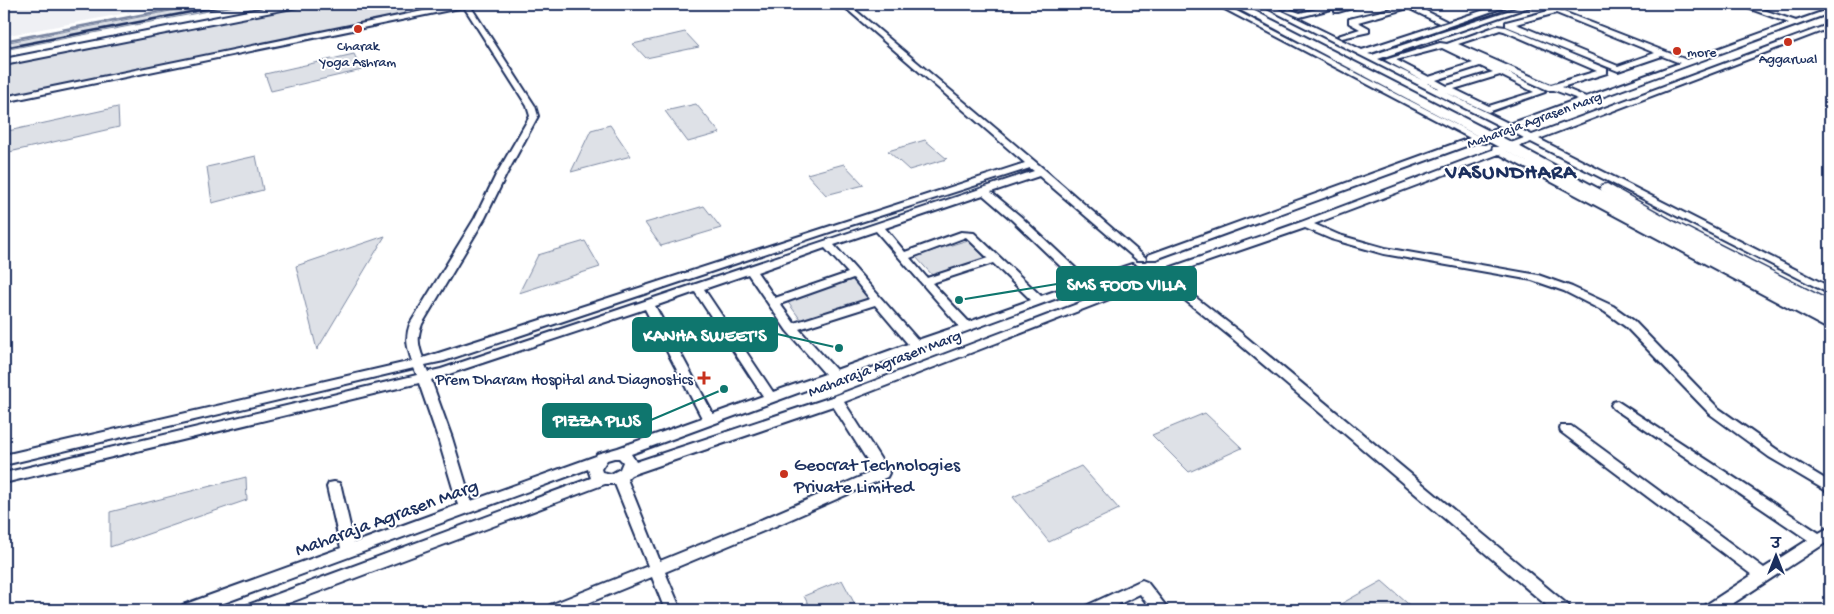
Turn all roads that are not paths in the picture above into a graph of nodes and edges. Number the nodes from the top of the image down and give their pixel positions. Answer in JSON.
{"nodes":[{"id":1,"x":273,"y":4,"type":"edge"},
{"id":2,"x":297,"y":4,"type":"edge"},
{"id":3,"x":466,"y":4,"type":"edge"},
{"id":4,"x":844,"y":4,"type":"edge"},
{"id":5,"x":1218,"y":4,"type":"edge"},
{"id":6,"x":1234,"y":4,"type":"edge"},
{"id":7,"x":1248,"y":4,"type":"edge"},
{"id":8,"x":1263,"y":4,"type":"edge"},
{"id":9,"x":1274,"y":4,"type":"edge"},
{"id":10,"x":1345,"y":4,"type":"edge"},
{"id":11,"x":1362,"y":4,"type":"edge"},
{"id":12,"x":1509,"y":4,"type":"edge"},
{"id":13,"x":1535,"y":4,"type":"edge"},
{"id":14,"x":1740,"y":4,"type":"edge"},
{"id":15,"x":1406,"y":5,"type":"edge"},
{"id":16,"x":1495,"y":5,"type":"edge"},
{"id":17,"x":1830,"y":11,"type":"edge"},
{"id":18,"x":1332,"y":12,"type":"junction"},
{"id":19,"x":1816,"y":16,"type":"junction"},
{"id":20,"x":1830,"y":20,"type":"edge"},
{"id":21,"x":1352,"y":21,"type":"junction"},
{"id":22,"x":1306,"y":22,"type":"junction"},
{"id":23,"x":1796,"y":23,"type":"junction"},
{"id":24,"x":1830,"y":26,"type":"edge"},
{"id":25,"x":1342,"y":36,"type":"junction"},
{"id":26,"x":1662,"y":52,"type":"junction"},
{"id":27,"x":1362,"y":53,"type":"junction"},
{"id":28,"x":4,"y":56,"type":"edge"},
{"id":29,"x":1372,"y":58,"type":"junction"},
{"id":30,"x":4,"y":62,"type":"edge"},
{"id":31,"x":1483,"y":62,"type":"junction"},
{"id":32,"x":1688,"y":62,"type":"junction"},
{"id":33,"x":1502,"y":72,"type":"junction"},
{"id":34,"x":1424,"y":81,"type":"junction"},
{"id":35,"x":1556,"y":87,"type":"junction"},
{"id":36,"x":1442,"y":90,"type":"junction"},
{"id":37,"x":4,"y":99,"type":"edge"},
{"id":38,"x":1587,"y":100,"type":"junction"},
{"id":39,"x":1511,"y":128,"type":"junction"},
{"id":40,"x":1489,"y":136,"type":"junction"},
{"id":41,"x":1514,"y":145,"type":"junction"},
{"id":42,"x":1032,"y":164,"type":"junction"},
{"id":43,"x":1042,"y":172,"type":"junction"},
{"id":44,"x":1607,"y":188,"type":"junction"},
{"id":45,"x":984,"y":192,"type":"junction"},
{"id":46,"x":1304,"y":224,"type":"junction"},
{"id":47,"x":878,"y":227,"type":"junction"},
{"id":48,"x":827,"y":244,"type":"junction"},
{"id":49,"x":905,"y":256,"type":"junction"},
{"id":50,"x":1146,"y":257,"type":"junction"},
{"id":51,"x":994,"y":259,"type":"junction"},
{"id":52,"x":1132,"y":267,"type":"junction"},
{"id":53,"x":750,"y":270,"type":"junction"},
{"id":54,"x":856,"y":274,"type":"junction"},
{"id":55,"x":1162,"y":276,"type":"junction"},
{"id":56,"x":925,"y":282,"type":"junction"},
{"id":57,"x":1086,"y":284,"type":"junction"},
{"id":58,"x":697,"y":287,"type":"junction"},
{"id":59,"x":1830,"y":291,"type":"edge"},
{"id":60,"x":877,"y":301,"type":"junction"},
{"id":61,"x":1038,"y":301,"type":"junction"},
{"id":62,"x":774,"y":302,"type":"junction"},
{"id":63,"x":1830,"y":302,"type":"edge"},
{"id":64,"x":648,"y":304,"type":"junction"},
{"id":65,"x":1830,"y":308,"type":"edge"},
{"id":66,"x":1830,"y":318,"type":"edge"},
{"id":67,"x":967,"y":326,"type":"junction"},
{"id":68,"x":1830,"y":326,"type":"edge"},
{"id":69,"x":791,"y":328,"type":"junction"},
{"id":70,"x":915,"y":345,"type":"junction"},
{"id":71,"x":419,"y":362,"type":"junction"},
{"id":72,"x":834,"y":376,"type":"junction"},
{"id":73,"x":425,"y":377,"type":"junction"},
{"id":74,"x":771,"y":399,"type":"junction"},
{"id":75,"x":836,"y":400,"type":"junction"},
{"id":76,"x":1617,"y":405,"type":"dead end"},
{"id":77,"x":710,"y":422,"type":"junction"},
{"id":78,"x":1566,"y":429,"type":"dead end"},
{"id":79,"x":113,"y":434,"type":"junction"},
{"id":80,"x":619,"y":453,"type":"junction"},
{"id":81,"x":106,"y":454,"type":"junction"},
{"id":82,"x":4,"y":460,"type":"edge"},
{"id":83,"x":598,"y":460,"type":"junction"},
{"id":84,"x":623,"y":474,"type":"junction"},
{"id":85,"x":4,"y":478,"type":"edge"},
{"id":86,"x":604,"y":479,"type":"junction"},
{"id":87,"x":334,"y":487,"type":"dead end"},
{"id":88,"x":1830,"y":488,"type":"edge"},
{"id":89,"x":466,"y":508,"type":"junction"},
{"id":90,"x":1825,"y":536,"type":"edge"},
{"id":91,"x":349,"y":551,"type":"junction"},
{"id":92,"x":657,"y":569,"type":"junction"},
{"id":93,"x":1764,"y":576,"type":"junction"},
{"id":94,"x":188,"y":610,"type":"edge"},
{"id":95,"x":254,"y":610,"type":"edge"},
{"id":96,"x":555,"y":610,"type":"edge"},
{"id":97,"x":674,"y":610,"type":"edge"},
{"id":98,"x":1093,"y":610,"type":"edge"},
{"id":99,"x":1161,"y":610,"type":"edge"},
{"id":100,"x":1563,"y":610,"type":"edge"},
{"id":101,"x":1711,"y":610,"type":"edge"}],
"edges":[{"from":1,"to":28,"type":"main road"},
{"from":2,"to":30,"type":"main road"},
{"from":3,"to":37,"type":"street"},
{"from":3,"to":71,"type":"street"},
{"from":4,"to":42,"type":"street"},
{"from":5,"to":40,"type":"street"},
{"from":6,"to":40,"type":"main road"},
{"from":7,"to":40,"type":"main road"},
{"from":8,"to":22,"type":"street"},
{"from":9,"to":10,"type":"street"},
{"from":11,"to":18,"type":"street"},
{"from":12,"to":16,"type":"street"},
{"from":13,"to":29,"type":"street"},
{"from":14,"to":23,"type":"street"},
{"from":15,"to":21,"type":"street"},
{"from":15,"to":25,"type":"street"},
{"from":16,"to":27,"type":"street"},
{"from":17,"to":19,"type":"street","name":"Maharaja Agrasen Marg"},
{"from":18,"to":21,"type":"street"},
{"from":18,"to":22,"type":"street"},
{"from":19,"to":20,"type":"street"},
{"from":19,"to":23,"type":"street","name":"Maharaja Agrasen Marg"},
{"from":21,"to":25,"type":"street"},
{"from":22,"to":25,"type":"street"},
{"from":22,"to":27,"type":"street"},
{"from":23,"to":32,"type":"street","name":"Maharaja Agrasen Marg"},
{"from":24,"to":41,"type":"street","name":"Maharaja Agrasen Marg"},
{"from":26,"to":26,"type":"street"},
{"from":26,"to":32,"type":"street"},
{"from":27,"to":29,"type":"street"},
{"from":29,"to":34,"type":"street"},
{"from":31,"to":33,"type":"street"},
{"from":31,"to":34,"type":"street"},
{"from":31,"to":34,"type":"street"},
{"from":32,"to":38,"type":"street","name":"Maharaja Agrasen Marg"},
{"from":33,"to":36,"type":"street"},
{"from":33,"to":36,"type":"street"},
{"from":34,"to":36,"type":"street"},
{"from":35,"to":35,"type":"street"},
{"from":35,"to":38,"type":"street"},
{"from":36,"to":39,"type":"street"},
{"from":38,"to":39,"type":"street","name":"Maharaja Agrasen Marg"},
{"from":39,"to":40,"type":"street","name":"Maharaja Agrasen Marg"},
{"from":39,"to":41,"type":"street"},
{"from":40,"to":41,"type":"main road"},
{"from":40,"to":50,"type":"street","name":"Maharaja Agrasen Marg"},
{"from":41,"to":44,"type":"main road"},
{"from":41,"to":46,"type":"street","name":"Maharaja Agrasen Marg"},
{"from":41,"to":59,"type":"street"},
{"from":41,"to":66,"type":"main road"},
{"from":41,"to":68,"type":"street"},
{"from":42,"to":43,"type":"street"},
{"from":42,"to":71,"type":"street"},
{"from":43,"to":45,"type":"street"},
{"from":43,"to":50,"type":"street"},
{"from":44,"to":63,"type":"main road"},
{"from":44,"to":65,"type":"highway"},
{"from":45,"to":47,"type":"street"},
{"from":45,"to":57,"type":"street"},
{"from":46,"to":55,"type":"street","name":"Maharaja Agrasen Marg"},
{"from":46,"to":88,"type":"street"},
{"from":47,"to":48,"type":"street"},
{"from":47,"to":49,"type":"street"},
{"from":48,"to":53,"type":"street"},
{"from":48,"to":54,"type":"street"},
{"from":49,"to":51,"type":"street"},
{"from":49,"to":56,"type":"street"},
{"from":50,"to":52,"type":"street"},
{"from":50,"to":55,"type":"street"},
{"from":51,"to":56,"type":"street"},
{"from":51,"to":61,"type":"street"},
{"from":52,"to":55,"type":"street"},
{"from":52,"to":57,"type":"street","name":"Maharaja Agrasen Marg"},
{"from":53,"to":58,"type":"street"},
{"from":53,"to":62,"type":"street"},
{"from":54,"to":60,"type":"street"},
{"from":54,"to":62,"type":"street"},
{"from":55,"to":75,"type":"street","name":"Maharaja Agrasen Marg"},
{"from":55,"to":100,"type":"street"},
{"from":56,"to":67,"type":"street"},
{"from":57,"to":61,"type":"street","name":"Maharaja Agrasen Marg"},
{"from":58,"to":64,"type":"street"},
{"from":58,"to":74,"type":"street"},
{"from":60,"to":69,"type":"street"},
{"from":60,"to":70,"type":"street"},
{"from":61,"to":67,"type":"street","name":"Maharaja Agrasen Marg"},
{"from":62,"to":69,"type":"street"},
{"from":64,"to":73,"type":"street"},
{"from":64,"to":77,"type":"street"},
{"from":67,"to":70,"type":"street","name":"Maharaja Agrasen Marg"},
{"from":69,"to":72,"type":"street"},
{"from":70,"to":72,"type":"street","name":"Maharaja Agrasen Marg"},
{"from":71,"to":73,"type":"street"},
{"from":71,"to":79,"type":"street"},
{"from":72,"to":74,"type":"street","name":"Maharaja Agrasen Marg"},
{"from":73,"to":81,"type":"street"},
{"from":73,"to":89,"type":"street"},
{"from":74,"to":77,"type":"street","name":"Maharaja Agrasen Marg"},
{"from":75,"to":84,"type":"street","name":"Maharaja Agrasen Marg"},
{"from":75,"to":92,"type":"street"},
{"from":76,"to":90,"type":"street"},
{"from":77,"to":80,"type":"street","name":"Maharaja Agrasen Marg"},
{"from":78,"to":93,"type":"street"},
{"from":79,"to":81,"type":"street"},
{"from":79,"to":82,"type":"street"},
{"from":80,"to":83,"type":"street","name":"Maharaja Agrasen Marg"},
{"from":80,"to":84,"type":"street"},
{"from":81,"to":85,"type":"street"},
{"from":83,"to":86,"type":"street"},
{"from":83,"to":89,"type":"street","name":"Maharaja Agrasen Marg"},
{"from":84,"to":86,"type":"street","name":"Maharaja Agrasen Marg"},
{"from":84,"to":92,"type":"street"},
{"from":86,"to":95,"type":"street","name":"Maharaja Agrasen Marg"},
{"from":87,"to":91,"type":"street"},
{"from":89,"to":91,"type":"street","name":"Maharaja Agrasen Marg"},
{"from":90,"to":93,"type":"street"},
{"from":91,"to":94,"type":"street","name":"Maharaja Agrasen Marg"},
{"from":92,"to":96,"type":"street"},
{"from":92,"to":97,"type":"street"},
{"from":93,"to":101,"type":"street"},
{"from":98,"to":99,"type":"street"}]}
